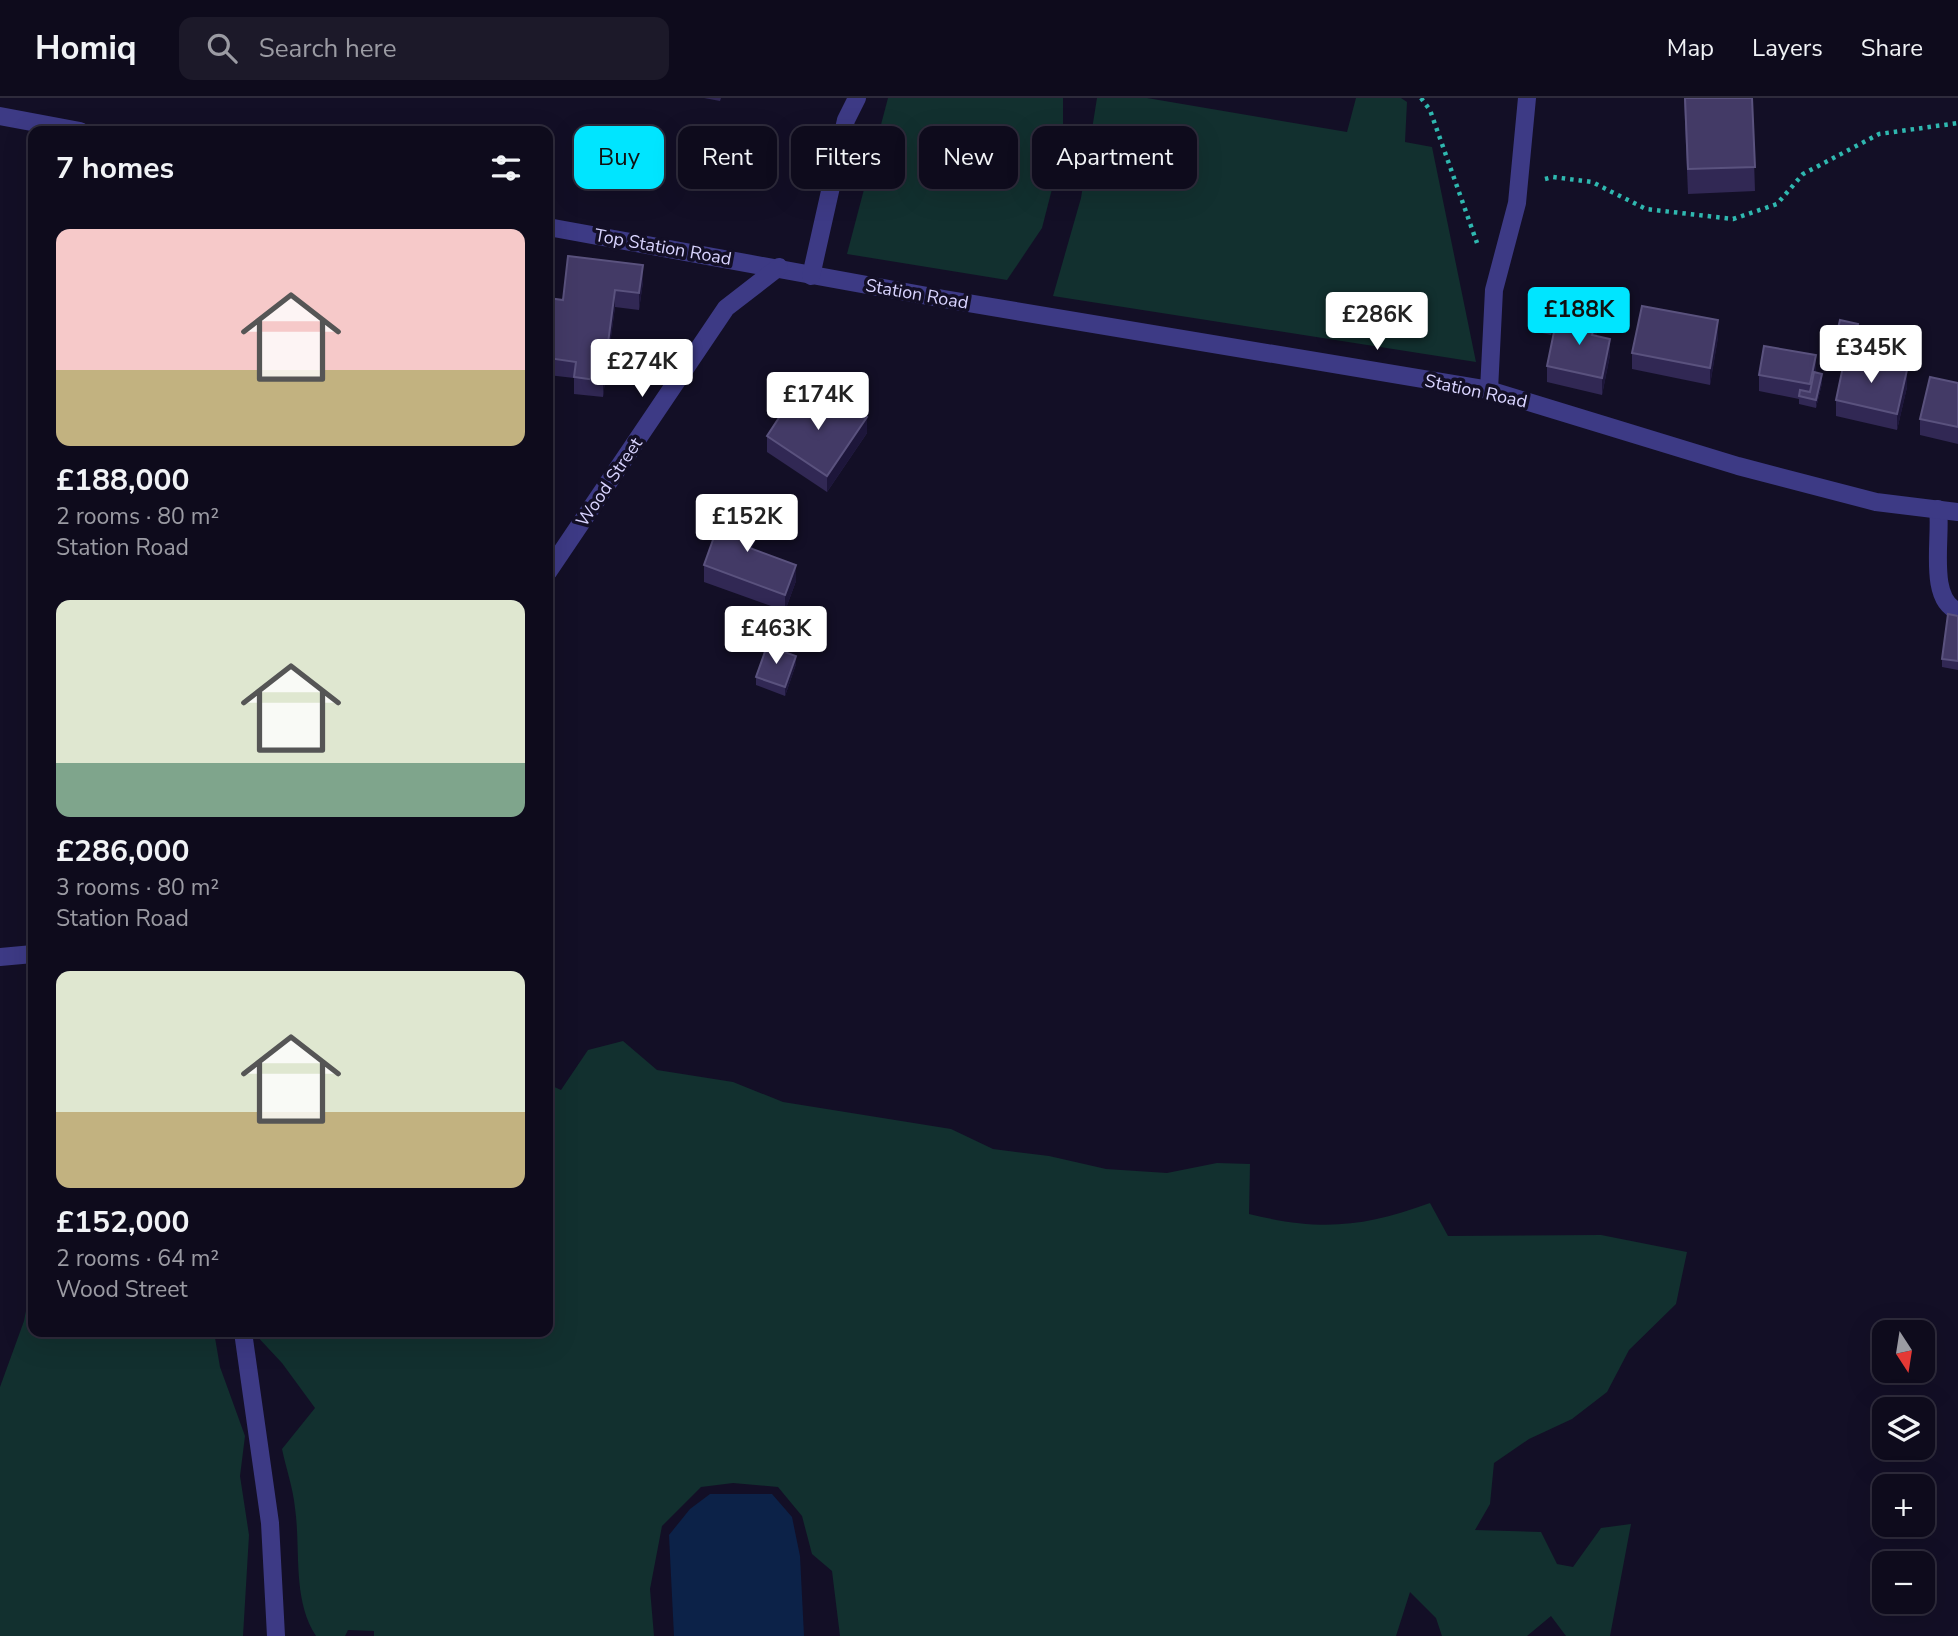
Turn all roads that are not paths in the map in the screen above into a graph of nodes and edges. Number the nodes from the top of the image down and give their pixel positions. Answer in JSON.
{"nodes":[{"id":1,"x":856,"y":98,"type":"edge"},
{"id":2,"x":1527,"y":98,"type":"edge"},
{"id":3,"x":0,"y":116,"type":"edge"},
{"id":4,"x":53,"y":126,"type":"edge"},
{"id":5,"x":553,"y":228,"type":"edge"},
{"id":6,"x":779,"y":267,"type":"junction"},
{"id":7,"x":811,"y":276,"type":"junction"},
{"id":8,"x":1489,"y":390,"type":"junction"},
{"id":9,"x":1938,"y":509,"type":"junction"},
{"id":10,"x":1958,"y":512,"type":"edge"},
{"id":11,"x":553,"y":565,"type":"edge"},
{"id":12,"x":1958,"y":611,"type":"edge"},
{"id":13,"x":28,"y":954,"type":"edge"},
{"id":14,"x":0,"y":957,"type":"edge"},
{"id":15,"x":244,"y":1337,"type":"edge"},
{"id":16,"x":276,"y":1636,"type":"edge"}],
"edges":[{"from":1,"to":7,"type":"street"},
{"from":2,"to":8,"type":"street"},
{"from":3,"to":4,"type":"street"},
{"from":5,"to":6,"type":"street","name":"Top Station Road"},
{"from":6,"to":7,"type":"street","name":"Station Road"},
{"from":6,"to":11,"type":"street","name":"Wood Street"},
{"from":7,"to":8,"type":"street","name":"Station Road"},
{"from":8,"to":9,"type":"street","name":"Station Road"},
{"from":9,"to":10,"type":"street","name":"Station Road"},
{"from":9,"to":12,"type":"street"},
{"from":13,"to":14,"type":"street"},
{"from":15,"to":16,"type":"street"}]}
